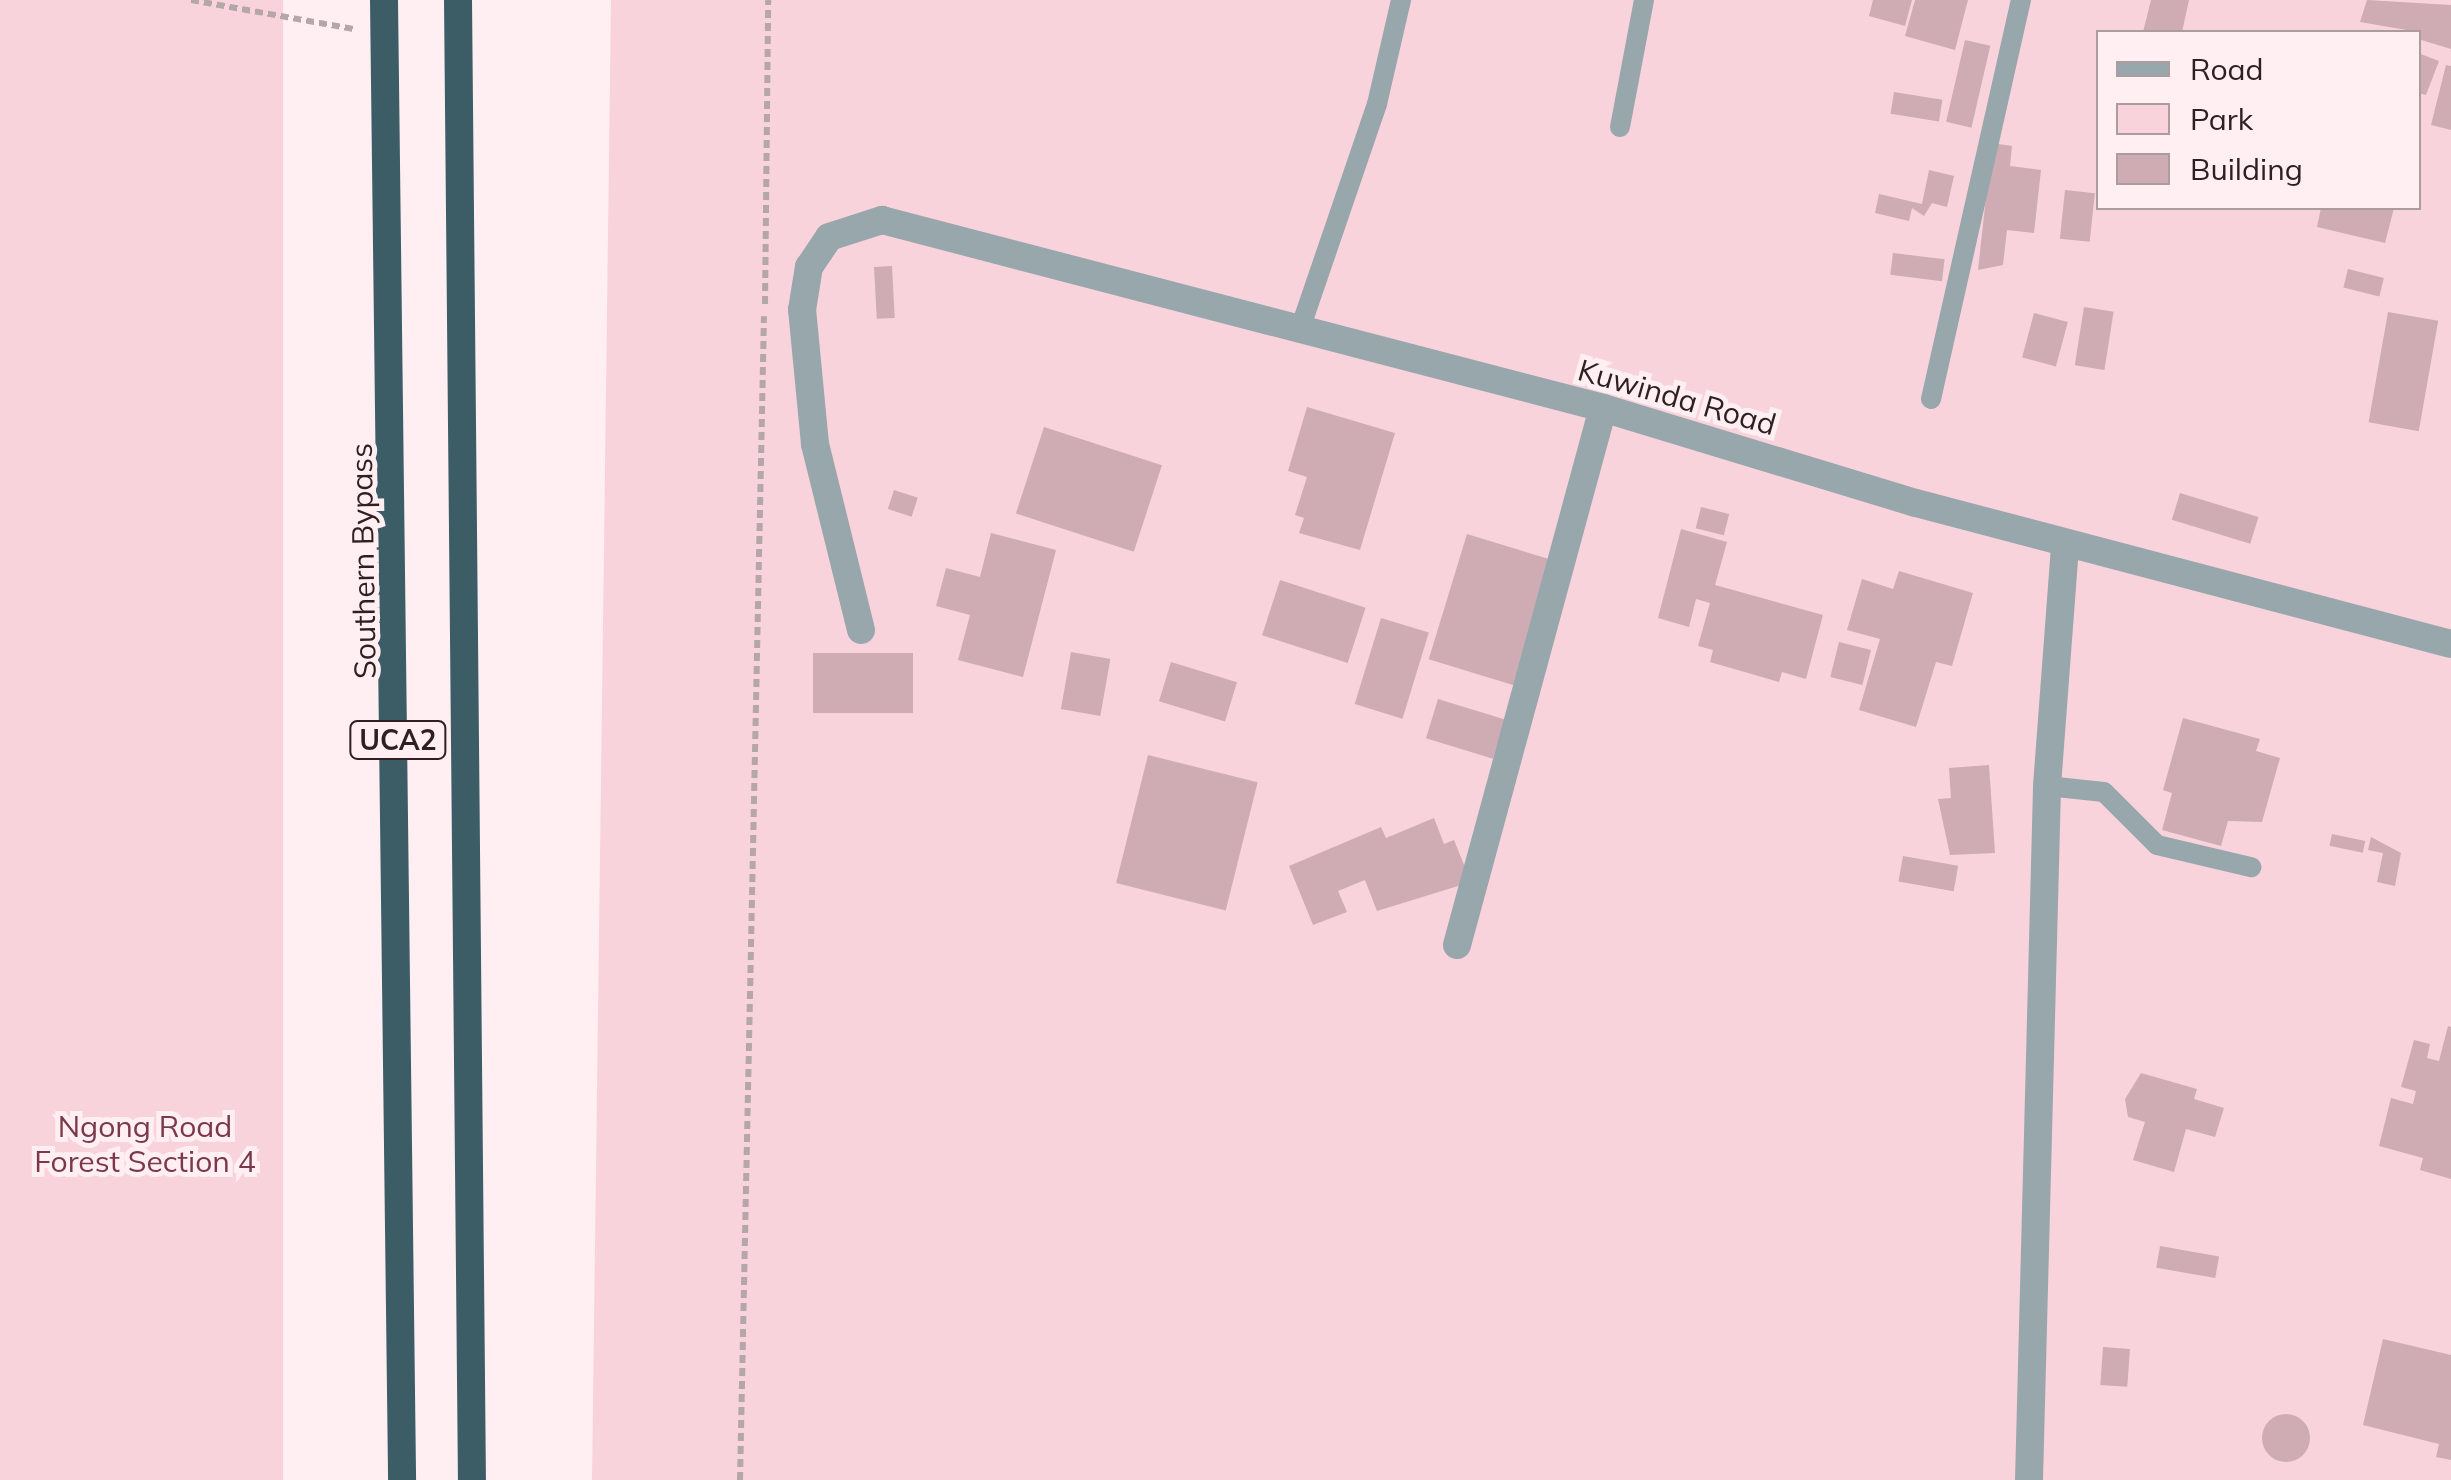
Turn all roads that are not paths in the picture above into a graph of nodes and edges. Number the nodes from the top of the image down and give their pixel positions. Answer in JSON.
{"nodes":[{"id":1,"x":384,"y":0,"type":"edge"},
{"id":2,"x":458,"y":0,"type":"edge"},
{"id":3,"x":1401,"y":0,"type":"edge"},
{"id":4,"x":1644,"y":0,"type":"edge"},
{"id":5,"x":2020,"y":0,"type":"edge"},
{"id":6,"x":1620,"y":126,"type":"dead end"},
{"id":7,"x":1300,"y":328,"type":"junction"},
{"id":8,"x":1931,"y":399,"type":"dead end"},
{"id":9,"x":1604,"y":408,"type":"junction"},
{"id":10,"x":2065,"y":544,"type":"junction"},
{"id":11,"x":861,"y":630,"type":"dead end"},
{"id":12,"x":2451,"y":644,"type":"edge"},
{"id":13,"x":2047,"y":786,"type":"junction"},
{"id":14,"x":2251,"y":867,"type":"dead end"},
{"id":15,"x":1457,"y":945,"type":"dead end"},
{"id":16,"x":402,"y":1480,"type":"edge"},
{"id":17,"x":472,"y":1480,"type":"edge"},
{"id":18,"x":2029,"y":1480,"type":"edge"}],
"edges":[{"from":1,"to":16,"type":"highway","name":"Southern Bypass","number":"UCA2"},
{"from":2,"to":17,"type":"highway","number":"UCA2"},
{"from":3,"to":7,"type":"lane"},
{"from":4,"to":6,"type":"lane"},
{"from":5,"to":8,"type":"lane"},
{"from":7,"to":9,"type":"street","name":"Kuwinda Road"},
{"from":7,"to":11,"type":"street","name":"Kuwinda Road"},
{"from":9,"to":10,"type":"street","name":"Kuwinda Road"},
{"from":9,"to":15,"type":"street"},
{"from":10,"to":12,"type":"street","name":"Kuwinda Road"},
{"from":10,"to":13,"type":"street"},
{"from":13,"to":14,"type":"lane"},
{"from":13,"to":18,"type":"street"}]}
